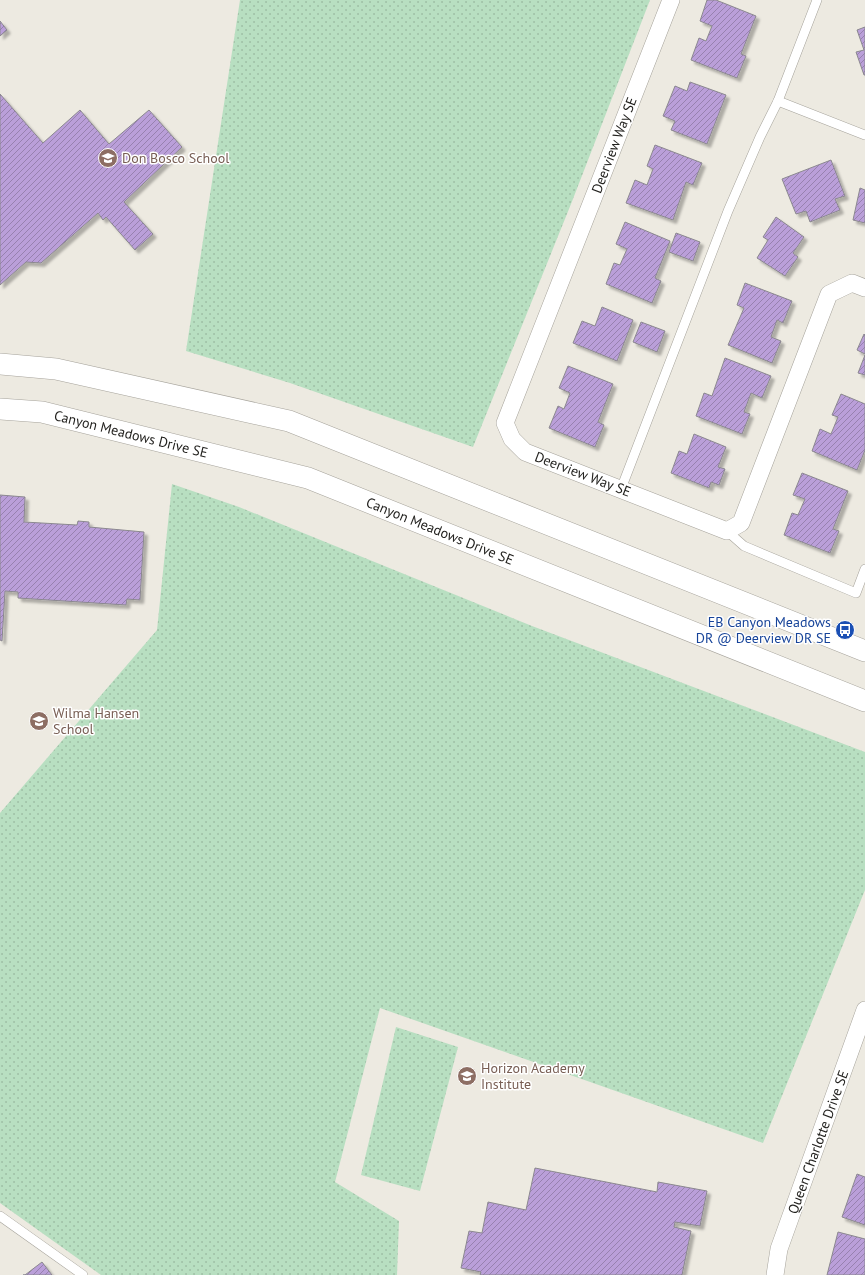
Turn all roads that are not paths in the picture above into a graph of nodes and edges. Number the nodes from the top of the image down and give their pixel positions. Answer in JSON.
{"nodes":[{"id":1,"x":671,"y":0,"type":"edge"},
{"id":2,"x":817,"y":0,"type":"edge"},
{"id":3,"x":778,"y":101,"type":"junction"},
{"id":4,"x":865,"y":135,"type":"edge"},
{"id":5,"x":865,"y":288,"type":"edge"},
{"id":6,"x":0,"y":364,"type":"edge"},
{"id":7,"x":0,"y":409,"type":"edge"},
{"id":8,"x":621,"y":489,"type":"junction"},
{"id":9,"x":727,"y":531,"type":"junction"},
{"id":10,"x":865,"y":569,"type":"edge"},
{"id":11,"x":865,"y":652,"type":"edge"},
{"id":12,"x":865,"y":701,"type":"edge"},
{"id":13,"x":865,"y":1010,"type":"edge"},
{"id":14,"x":0,"y":1216,"type":"edge"},
{"id":15,"x":83,"y":1275,"type":"edge"},
{"id":16,"x":775,"y":1275,"type":"edge"}],
"edges":[{"from":1,"to":8,"type":"street","name":"Deerview Way SE"},
{"from":2,"to":3,"type":"lane"},
{"from":3,"to":4,"type":"lane"},
{"from":3,"to":8,"type":"lane"},
{"from":5,"to":9,"type":"street"},
{"from":6,"to":11,"type":"street"},
{"from":7,"to":12,"type":"street","name":"Canyon Meadows Drive SE"},
{"from":8,"to":9,"type":"street","name":"Deerview Way SE"},
{"from":9,"to":10,"type":"lane"},
{"from":13,"to":16,"type":"street","name":"Queen Charlotte Drive SE"},
{"from":14,"to":15,"type":"lane"}]}
